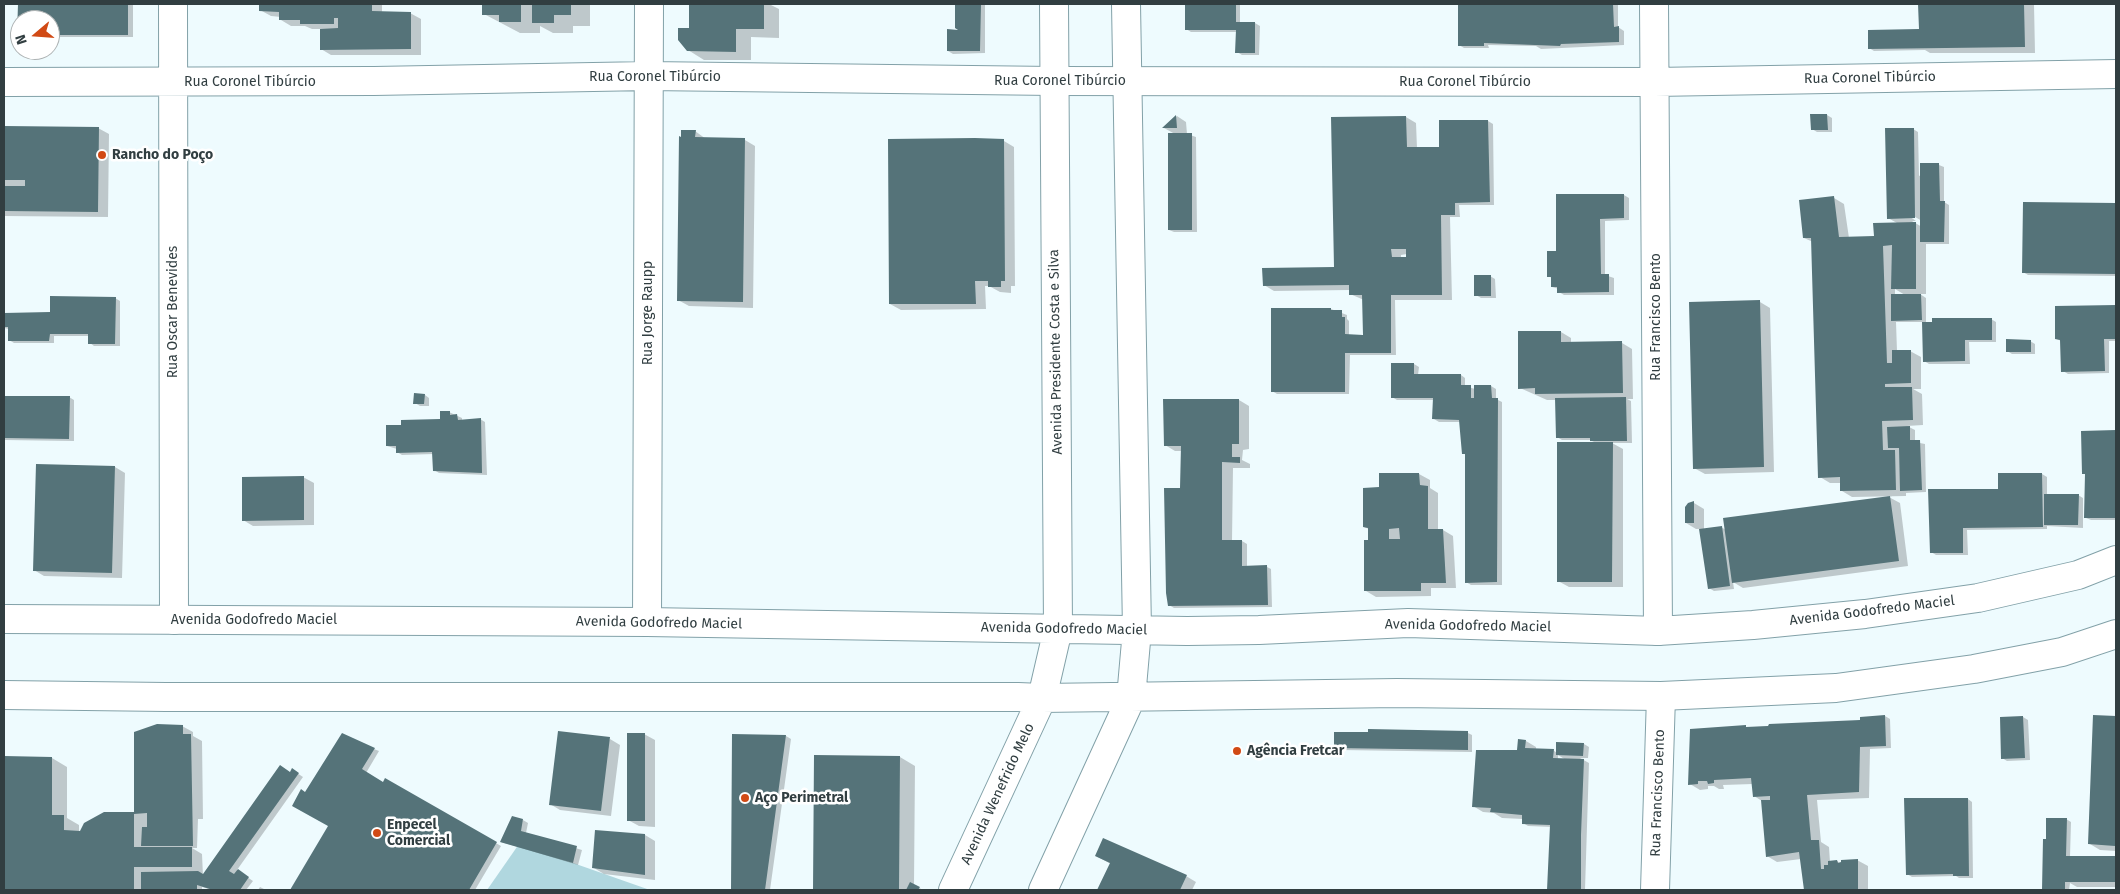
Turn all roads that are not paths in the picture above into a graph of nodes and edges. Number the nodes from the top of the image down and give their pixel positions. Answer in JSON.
{"nodes":[{"id":1,"x":173,"y":4,"type":"edge"},
{"id":2,"x":649,"y":4,"type":"edge"},
{"id":3,"x":1054,"y":4,"type":"edge"},
{"id":4,"x":1126,"y":4,"type":"edge"},
{"id":5,"x":1654,"y":4,"type":"edge"},
{"id":6,"x":2116,"y":74,"type":"edge"},
{"id":7,"x":648,"y":76,"type":"junction"},
{"id":8,"x":1053,"y":81,"type":"junction"},
{"id":9,"x":1127,"y":81,"type":"junction"},
{"id":10,"x":4,"y":82,"type":"edge"},
{"id":11,"x":173,"y":82,"type":"junction"},
{"id":12,"x":1655,"y":82,"type":"junction"},
{"id":13,"x":2116,"y":560,"type":"edge"},
{"id":14,"x":4,"y":619,"type":"edge"},
{"id":15,"x":174,"y":620,"type":"junction"},
{"id":16,"x":647,"y":622,"type":"junction"},
{"id":17,"x":1058,"y":629,"type":"junction"},
{"id":18,"x":1136,"y":630,"type":"junction"},
{"id":19,"x":1658,"y":631,"type":"junction"},
{"id":20,"x":2116,"y":634,"type":"edge"},
{"id":21,"x":4,"y":695,"type":"edge"},
{"id":22,"x":1661,"y":696,"type":"junction"},
{"id":23,"x":1042,"y":698,"type":"junction"},
{"id":24,"x":1131,"y":698,"type":"junction"},
{"id":25,"x":953,"y":890,"type":"edge"},
{"id":26,"x":1043,"y":890,"type":"edge"},
{"id":27,"x":1655,"y":890,"type":"edge"}],
"edges":[{"from":1,"to":11,"type":"main road","name":"Rua Oscar Benevides"},
{"from":2,"to":7,"type":"main road","name":"Rua Jorge Raupp"},
{"from":3,"to":8,"type":"main road","name":"Avenida Presidente Costa e Silva"},
{"from":4,"to":9,"type":"main road"},
{"from":5,"to":12,"type":"main road","name":"Rua Francisco Bento"},
{"from":6,"to":12,"type":"main road","name":"Rua Coronel Tibúrcio"},
{"from":7,"to":8,"type":"main road","name":"Rua Coronel Tibúrcio"},
{"from":7,"to":11,"type":"main road","name":"Rua Coronel Tibúrcio"},
{"from":7,"to":16,"type":"main road","name":"Rua Jorge Raupp"},
{"from":8,"to":9,"type":"main road","name":"Rua Coronel Tibúrcio"},
{"from":8,"to":17,"type":"main road","name":"Avenida Presidente Costa e Silva"},
{"from":9,"to":12,"type":"main road","name":"Rua Coronel Tibúrcio"},
{"from":9,"to":18,"type":"main road"},
{"from":10,"to":11,"type":"main road","name":"Rua Coronel Tibúrcio"},
{"from":11,"to":15,"type":"main road","name":"Rua Oscar Benevides"},
{"from":12,"to":19,"type":"main road","name":"Rua Francisco Bento"},
{"from":13,"to":19,"type":"main road","name":"Avenida Godofredo Maciel"},
{"from":14,"to":15,"type":"main road","name":"Avenida Godofredo Maciel"},
{"from":15,"to":16,"type":"main road","name":"Avenida Godofredo Maciel"},
{"from":16,"to":17,"type":"main road","name":"Avenida Godofredo Maciel"},
{"from":17,"to":18,"type":"main road","name":"Avenida Godofredo Maciel"},
{"from":17,"to":23,"type":"main road","name":"Avenida Presidente Costa e Silva"},
{"from":18,"to":19,"type":"main road","name":"Avenida Godofredo Maciel"},
{"from":18,"to":24,"type":"main road"},
{"from":20,"to":22,"type":"main road"},
{"from":21,"to":23,"type":"main road"},
{"from":22,"to":24,"type":"main road"},
{"from":22,"to":27,"type":"main road","name":"Rua Francisco Bento"},
{"from":23,"to":24,"type":"main road"},
{"from":23,"to":25,"type":"main road","name":"Avenida Wenefrido Melo"},
{"from":24,"to":26,"type":"main road"}]}
